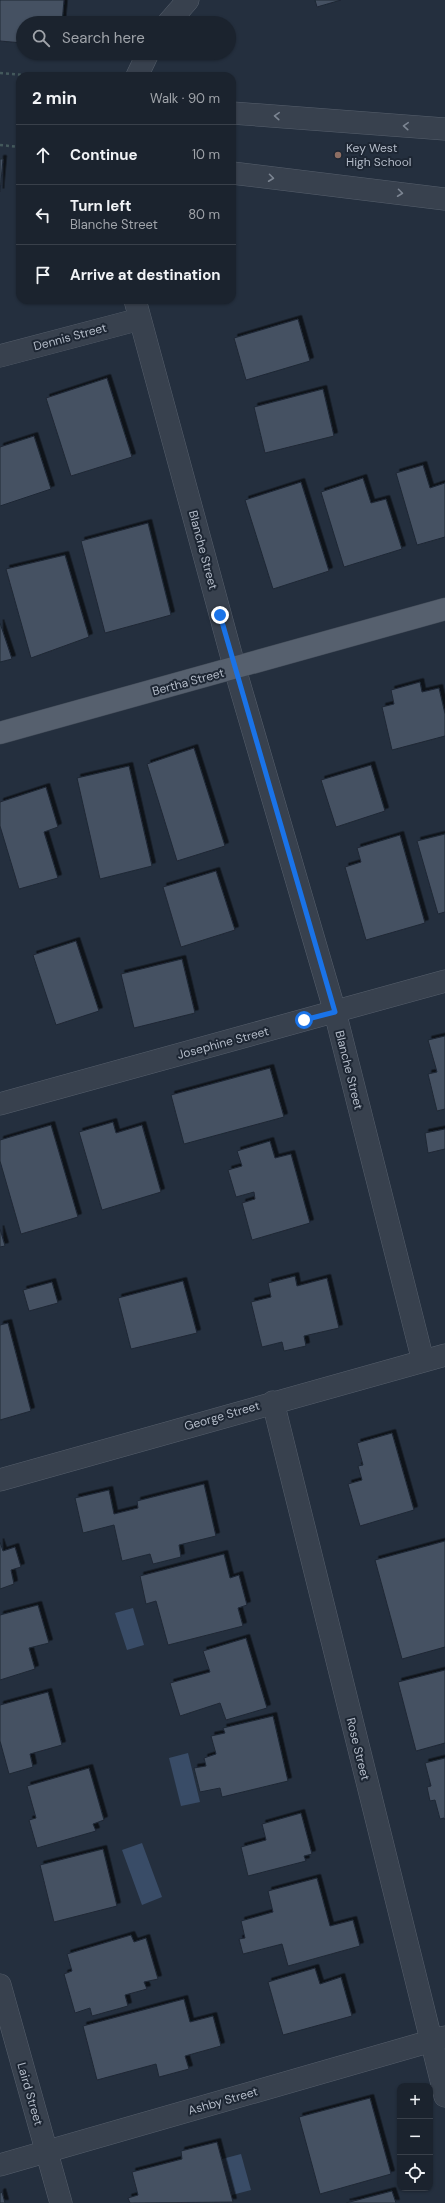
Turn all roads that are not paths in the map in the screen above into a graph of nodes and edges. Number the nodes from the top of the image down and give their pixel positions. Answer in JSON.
{"nodes":[{"id":1,"x":188,"y":0,"type":"edge"},
{"id":2,"x":174,"y":16,"type":"edge"},
{"id":3,"x":145,"y":60,"type":"edge"},
{"id":4,"x":139,"y":72,"type":"edge"},
{"id":5,"x":236,"y":113,"type":"edge"},
{"id":6,"x":445,"y":129,"type":"edge"},
{"id":7,"x":236,"y":173,"type":"edge"},
{"id":8,"x":445,"y":199,"type":"edge"},
{"id":9,"x":137,"y":309,"type":"edge"},
{"id":10,"x":0,"y":356,"type":"edge"},
{"id":11,"x":445,"y":609,"type":"edge"},
{"id":12,"x":235,"y":669,"type":"junction"},
{"id":13,"x":0,"y":733,"type":"edge"},
{"id":14,"x":445,"y":981,"type":"edge"},
{"id":15,"x":335,"y":1012,"type":"junction"},
{"id":16,"x":0,"y":1104,"type":"edge"},
{"id":17,"x":445,"y":1354,"type":"edge"},
{"id":18,"x":423,"y":1361,"type":"junction"},
{"id":19,"x":273,"y":1402,"type":"junction"},
{"id":20,"x":0,"y":1480,"type":"edge"},
{"id":21,"x":0,"y":1985,"type":"edge"},
{"id":22,"x":437,"y":2039,"type":"edge"},
{"id":23,"x":445,"y":2096,"type":"edge"},
{"id":24,"x":46,"y":2153,"type":"junction"},
{"id":25,"x":0,"y":2165,"type":"edge"},
{"id":26,"x":61,"y":2203,"type":"edge"}],
"edges":[{"from":1,"to":2,"type":"street"},
{"from":3,"to":4,"type":"street"},
{"from":6,"to":5,"type":"street","one_way":true},
{"from":7,"to":8,"type":"street","one_way":true},
{"from":9,"to":10,"type":"street","name":"Dennis Street"},
{"from":9,"to":12,"type":"street","name":"Blanche Street"},
{"from":11,"to":12,"type":"main road","name":"Bertha Street"},
{"from":12,"to":13,"type":"main road","name":"Bertha Street"},
{"from":12,"to":15,"type":"street","name":"Blanche Street"},
{"from":14,"to":15,"type":"street","name":"Josephine Street"},
{"from":15,"to":16,"type":"street","name":"Josephine Street"},
{"from":15,"to":18,"type":"street","name":"Blanche Street"},
{"from":17,"to":18,"type":"street","name":"George Street"},
{"from":18,"to":19,"type":"street","name":"George Street"},
{"from":19,"to":20,"type":"street","name":"George Street"},
{"from":19,"to":22,"type":"street","name":"Rose Street"},
{"from":21,"to":24,"type":"street","name":"Laird Street"},
{"from":22,"to":23,"type":"street","name":"Rose Street"},
{"from":22,"to":24,"type":"street","name":"Ashby Street"},
{"from":24,"to":25,"type":"street","name":"Ashby Street"},
{"from":24,"to":26,"type":"street","name":"Laird Street"}]}
